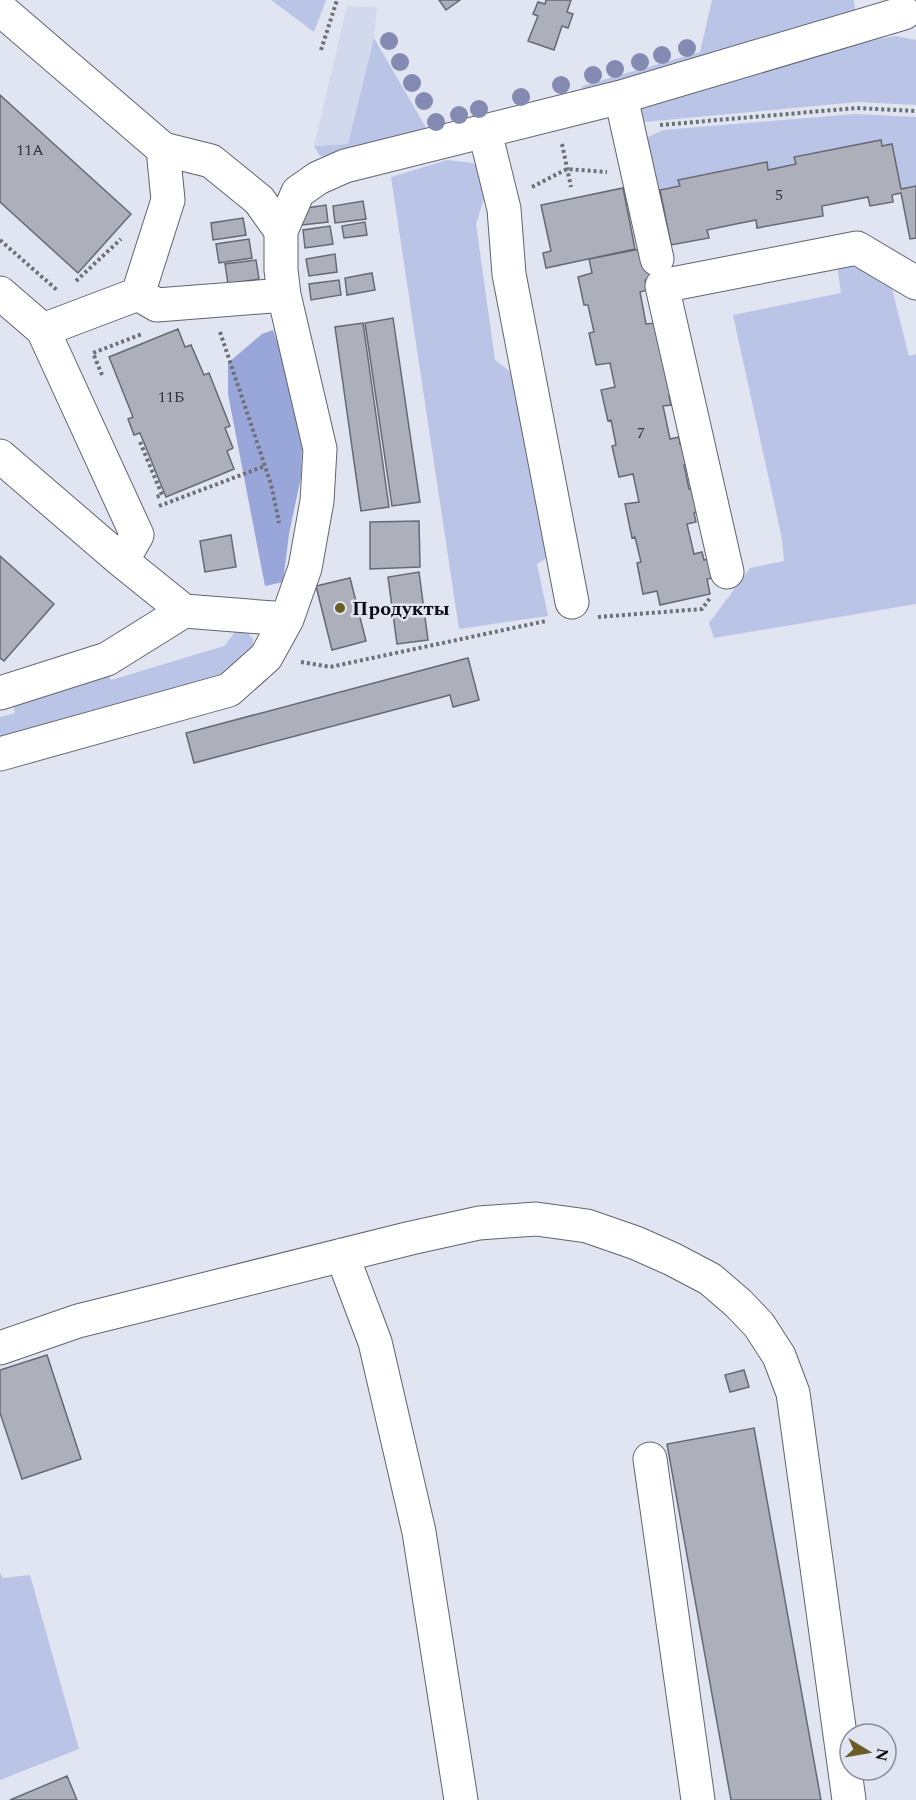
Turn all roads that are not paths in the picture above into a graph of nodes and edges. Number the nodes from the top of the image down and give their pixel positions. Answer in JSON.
{"nodes":[{"id":1,"x":0,"y":9,"type":"edge"},
{"id":2,"x":902,"y":11,"type":"edge"},
{"id":3,"x":621,"y":97,"type":"junction"},
{"id":4,"x":485,"y":132,"type":"junction"},
{"id":5,"x":163,"y":149,"type":"junction"},
{"id":6,"x":281,"y":231,"type":"junction"},
{"id":7,"x":657,"y":259,"type":"dead end"},
{"id":8,"x":916,"y":283,"type":"edge"},
{"id":9,"x":0,"y":292,"type":"edge"},
{"id":10,"x":138,"y":294,"type":"junction"},
{"id":11,"x":284,"y":295,"type":"junction"},
{"id":12,"x":43,"y":330,"type":"junction"},
{"id":13,"x":0,"y":456,"type":"edge"},
{"id":14,"x":122,"y":561,"type":"junction"},
{"id":15,"x":727,"y":572,"type":"road end"},
{"id":16,"x":184,"y":611,"type":"junction"},
{"id":17,"x":572,"y":614,"type":"road end"},
{"id":18,"x":287,"y":619,"type":"junction"},
{"id":19,"x":1,"y":692,"type":"edge"},
{"id":20,"x":0,"y":754,"type":"edge"},
{"id":21,"x":342,"y":1255,"type":"junction"},
{"id":22,"x":0,"y":1348,"type":"edge"},
{"id":23,"x":650,"y":1460,"type":"dead end"},
{"id":24,"x":461,"y":1800,"type":"edge"},
{"id":25,"x":698,"y":1800,"type":"edge"},
{"id":26,"x":849,"y":1800,"type":"edge"}],
"edges":[{"from":1,"to":5,"type":"street"},
{"from":2,"to":3,"type":"street"},
{"from":3,"to":4,"type":"street"},
{"from":3,"to":7,"type":"street"},
{"from":4,"to":6,"type":"street"},
{"from":4,"to":17,"type":"street"},
{"from":5,"to":6,"type":"street"},
{"from":5,"to":10,"type":"street"},
{"from":6,"to":11,"type":"street"},
{"from":8,"to":15,"type":"street"},
{"from":9,"to":12,"type":"street"},
{"from":10,"to":11,"type":"street"},
{"from":10,"to":12,"type":"street"},
{"from":11,"to":18,"type":"street"},
{"from":12,"to":14,"type":"street"},
{"from":13,"to":14,"type":"street"},
{"from":14,"to":16,"type":"street"},
{"from":16,"to":18,"type":"street"},
{"from":16,"to":19,"type":"street"},
{"from":18,"to":20,"type":"street"},
{"from":21,"to":22,"type":"street"},
{"from":21,"to":24,"type":"street"},
{"from":21,"to":26,"type":"street"},
{"from":23,"to":25,"type":"street"}]}
